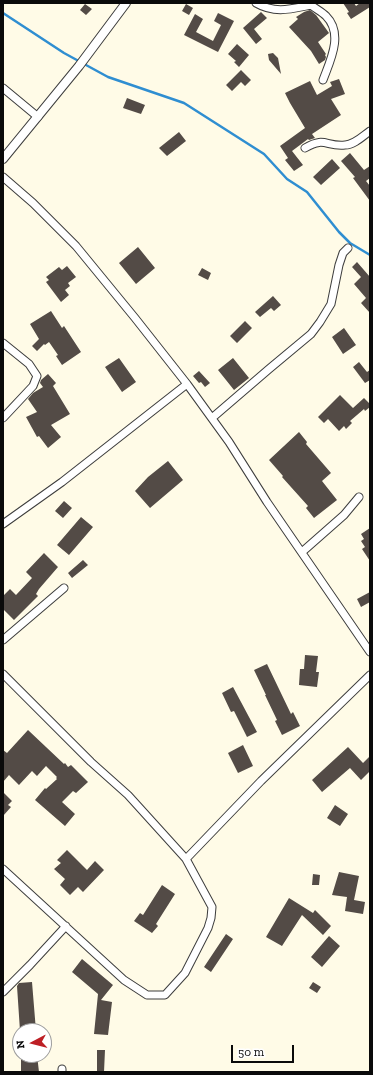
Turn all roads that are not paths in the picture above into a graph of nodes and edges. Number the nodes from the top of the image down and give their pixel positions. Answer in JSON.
{"nodes":[{"id":1,"x":126,"y":3,"type":"edge"},
{"id":2,"x":256,"y":3,"type":"edge"},
{"id":3,"x":323,"y":80,"type":"dead end"},
{"id":4,"x":3,"y":88,"type":"edge"},
{"id":5,"x":38,"y":117,"type":"junction"},
{"id":6,"x":370,"y":131,"type":"edge"},
{"id":7,"x":305,"y":148,"type":"dead end"},
{"id":8,"x":3,"y":160,"type":"edge"},
{"id":9,"x":3,"y":177,"type":"edge"},
{"id":10,"x":348,"y":248,"type":"dead end"},
{"id":11,"x":3,"y":343,"type":"edge"},
{"id":12,"x":186,"y":384,"type":"junction"},
{"id":13,"x":3,"y":418,"type":"edge"},
{"id":14,"x":212,"y":418,"type":"junction"},
{"id":15,"x":359,"y":497,"type":"dead end"},
{"id":16,"x":3,"y":524,"type":"edge"},
{"id":17,"x":302,"y":552,"type":"junction"},
{"id":18,"x":64,"y":588,"type":"dead end"},
{"id":19,"x":3,"y":640,"type":"edge"},
{"id":20,"x":370,"y":652,"type":"edge"},
{"id":21,"x":3,"y":674,"type":"edge"},
{"id":22,"x":370,"y":675,"type":"edge"},
{"id":23,"x":186,"y":859,"type":"junction"},
{"id":24,"x":3,"y":869,"type":"edge"},
{"id":25,"x":66,"y":926,"type":"junction"},
{"id":26,"x":3,"y":992,"type":"edge"}],
"edges":[{"from":1,"to":5,"type":"street"},
{"from":2,"to":3,"type":"street"},
{"from":4,"to":5,"type":"street"},
{"from":5,"to":8,"type":"street"},
{"from":6,"to":7,"type":"street"},
{"from":9,"to":12,"type":"street"},
{"from":10,"to":14,"type":"street"},
{"from":11,"to":13,"type":"street"},
{"from":12,"to":14,"type":"street"},
{"from":12,"to":16,"type":"street"},
{"from":14,"to":17,"type":"street"},
{"from":15,"to":17,"type":"street"},
{"from":17,"to":20,"type":"street"},
{"from":18,"to":19,"type":"street"},
{"from":21,"to":23,"type":"street"},
{"from":22,"to":23,"type":"street"},
{"from":23,"to":25,"type":"street"},
{"from":24,"to":25,"type":"street"},
{"from":25,"to":26,"type":"street"}]}
